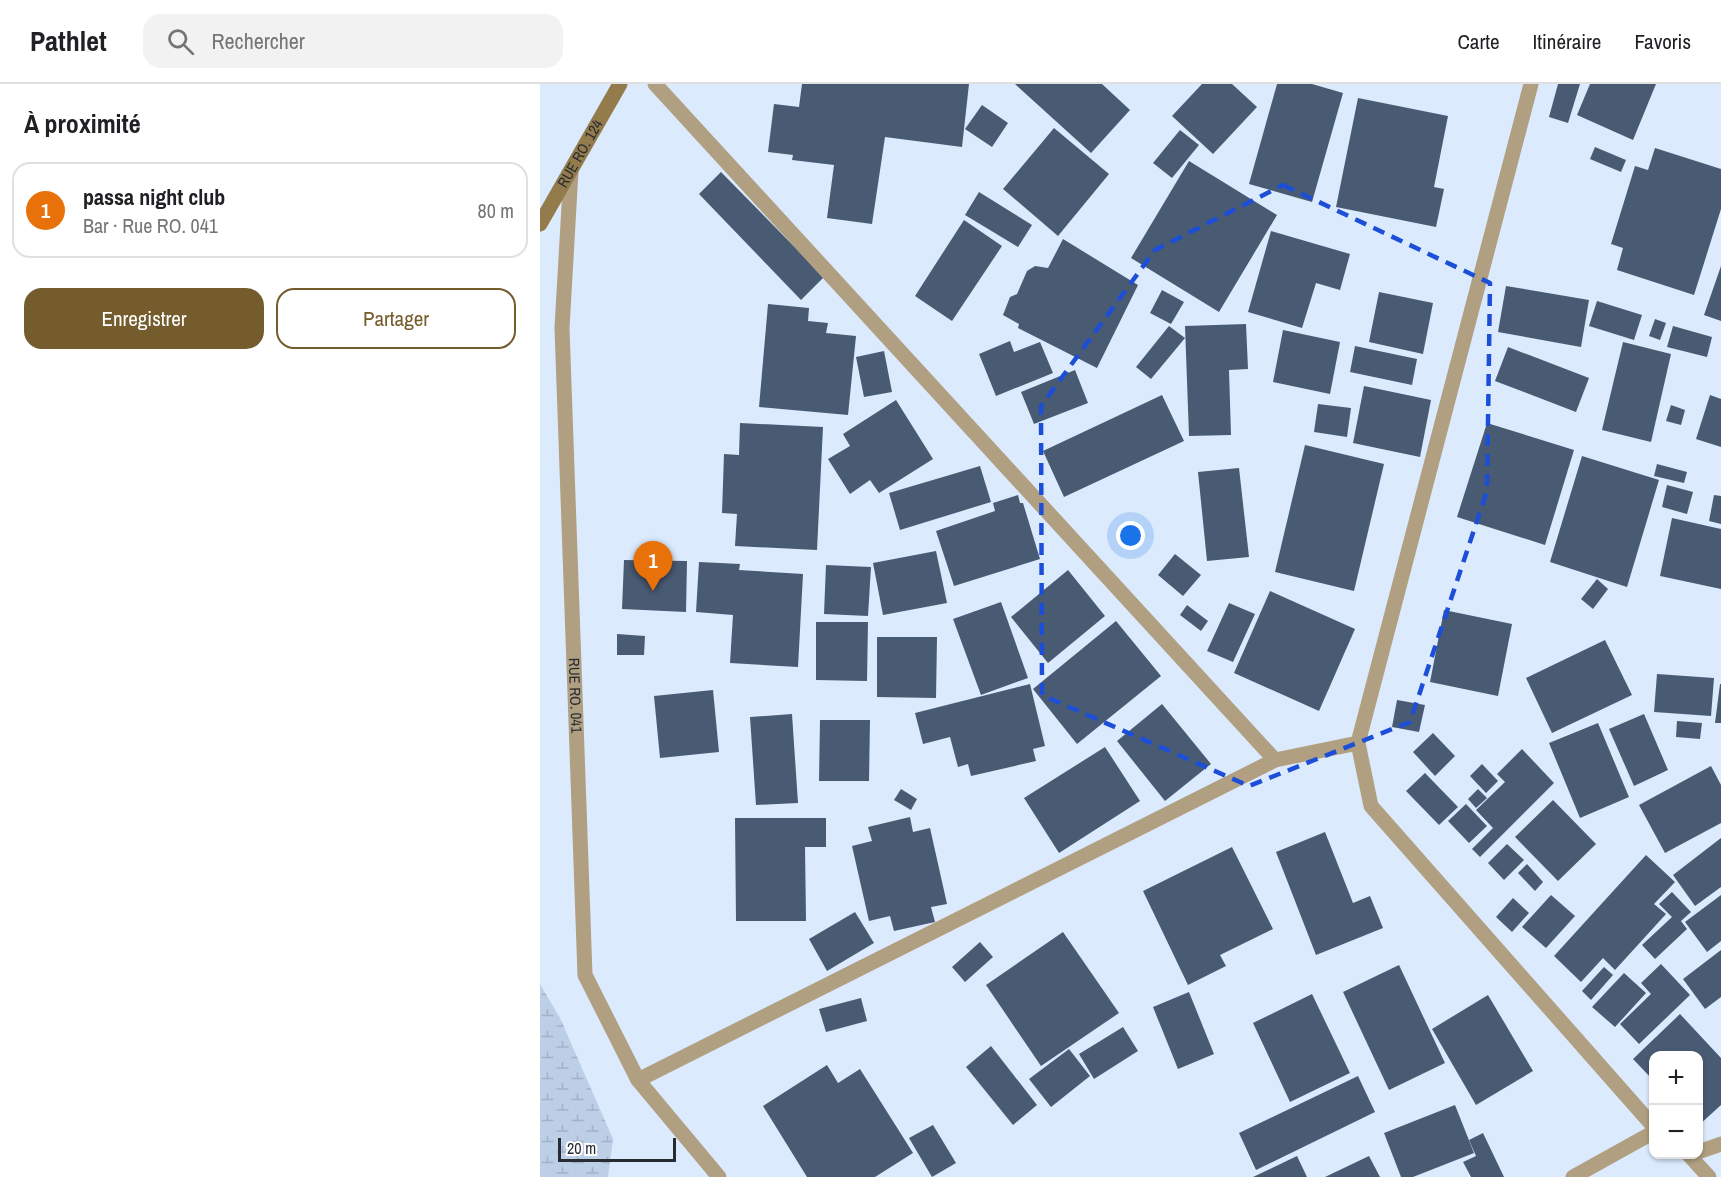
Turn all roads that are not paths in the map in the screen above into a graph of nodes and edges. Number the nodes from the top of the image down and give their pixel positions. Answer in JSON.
{"nodes":[{"id":1,"x":620,"y":84,"type":"edge"},
{"id":2,"x":655,"y":84,"type":"edge"},
{"id":3,"x":1531,"y":84,"type":"edge"},
{"id":4,"x":571,"y":171,"type":"junction"},
{"id":5,"x":540,"y":224,"type":"edge"},
{"id":6,"x":1358,"y":744,"type":"junction"},
{"id":7,"x":1275,"y":760,"type":"junction"},
{"id":8,"x":638,"y":1080,"type":"junction"},
{"id":9,"x":1649,"y":1122,"type":"edge"},
{"id":10,"x":1649,"y":1134,"type":"edge"},
{"id":11,"x":1721,"y":1144,"type":"edge"},
{"id":12,"x":1703,"y":1150,"type":"edge"},
{"id":13,"x":1696,"y":1159,"type":"edge"},
{"id":14,"x":719,"y":1177,"type":"edge"},
{"id":15,"x":1573,"y":1177,"type":"edge"},
{"id":16,"x":1709,"y":1177,"type":"edge"}],
"edges":[{"from":1,"to":4,"type":"street","name":"RUE RO. 124"},
{"from":2,"to":7,"type":"street"},
{"from":3,"to":6,"type":"street"},
{"from":4,"to":5,"type":"street","name":"RUE RO. 124"},
{"from":4,"to":8,"type":"street","name":"RUE RO. 041"},
{"from":6,"to":7,"type":"street"},
{"from":6,"to":9,"type":"street"},
{"from":7,"to":8,"type":"street"},
{"from":8,"to":14,"type":"street","name":"RUE RO. 041"},
{"from":10,"to":15,"type":"street"},
{"from":11,"to":12,"type":"street"},
{"from":13,"to":16,"type":"street"}]}
